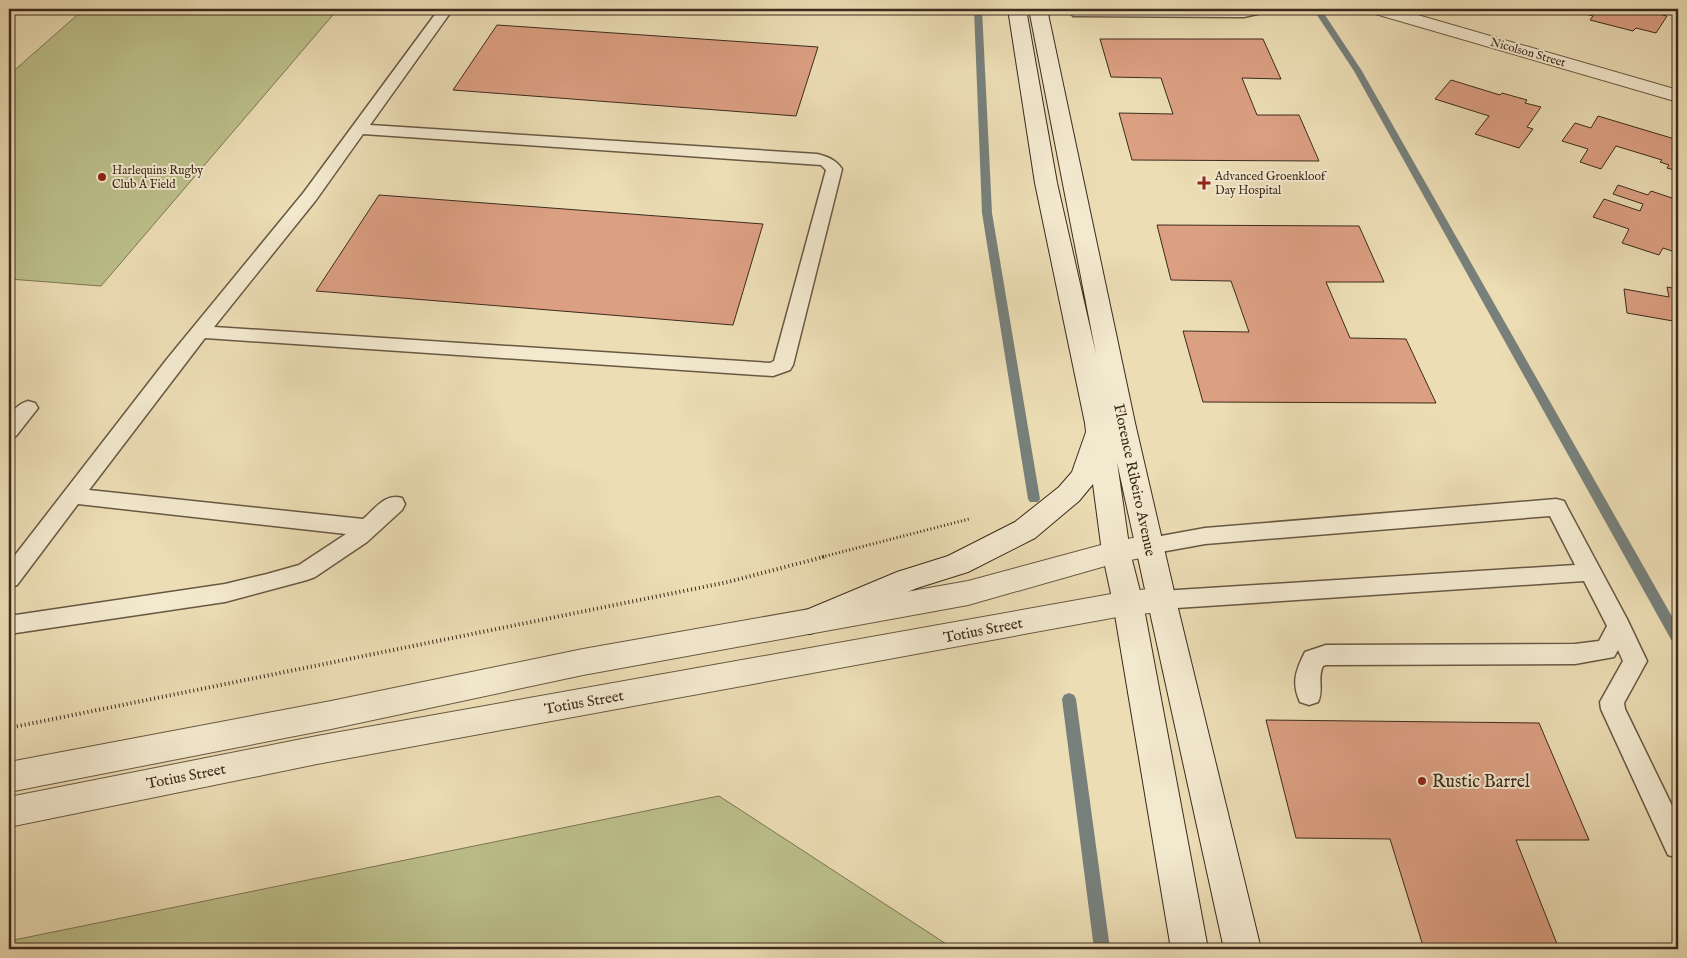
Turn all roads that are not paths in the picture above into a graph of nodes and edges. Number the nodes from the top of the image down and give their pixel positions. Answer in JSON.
{"nodes":[{"id":1,"x":446,"y":9,"type":"edge"},
{"id":2,"x":1017,"y":9,"type":"edge"},
{"id":3,"x":1038,"y":9,"type":"edge"},
{"id":4,"x":1261,"y":9,"type":"edge"},
{"id":5,"x":1378,"y":9,"type":"edge"},
{"id":6,"x":1078,"y":13,"type":"dead end"},
{"id":7,"x":1678,"y":96,"type":"edge"},
{"id":8,"x":358,"y":130,"type":"junction"},
{"id":9,"x":200,"y":332,"type":"junction"},
{"id":10,"x":28,"y":408,"type":"dead end"},
{"id":11,"x":1098,"y":423,"type":"junction"},
{"id":12,"x":9,"y":431,"type":"edge"},
{"id":13,"x":73,"y":496,"type":"junction"},
{"id":14,"x":394,"y":504,"type":"dead end"},
{"id":15,"x":368,"y":528,"type":"junction"},
{"id":16,"x":1150,"y":546,"type":"junction"},
{"id":17,"x":1116,"y":552,"type":"junction"},
{"id":18,"x":1591,"y":572,"type":"junction"},
{"id":19,"x":9,"y":579,"type":"edge"},
{"id":20,"x":1161,"y":600,"type":"junction"},
{"id":21,"x":1128,"y":603,"type":"junction"},
{"id":22,"x":810,"y":622,"type":"junction"},
{"id":23,"x":9,"y":624,"type":"edge"},
{"id":24,"x":1619,"y":626,"type":"junction"},
{"id":25,"x":1309,"y":695,"type":"dead end"},
{"id":26,"x":9,"y":776,"type":"edge"},
{"id":27,"x":9,"y":812,"type":"edge"},
{"id":28,"x":1678,"y":846,"type":"edge"},
{"id":29,"x":1190,"y":949,"type":"edge"},
{"id":30,"x":1243,"y":949,"type":"edge"}],
"edges":[{"from":1,"to":8,"type":"lane"},
{"from":2,"to":11,"type":"main road","name":"Florence Ribeiro Avenue"},
{"from":3,"to":16,"type":"main road","name":"Florence Ribeiro Avenue"},
{"from":4,"to":6,"type":"lane"},
{"from":5,"to":7,"type":"main road","name":"Nicolson Street"},
{"from":8,"to":9,"type":"lane"},
{"from":8,"to":9,"type":"lane"},
{"from":9,"to":13,"type":"lane"},
{"from":10,"to":12,"type":"lane"},
{"from":11,"to":17,"type":"main road","name":"Florence Ribeiro Avenue"},
{"from":11,"to":22,"type":"main road"},
{"from":13,"to":15,"type":"lane"},
{"from":13,"to":19,"type":"lane"},
{"from":14,"to":15,"type":"lane"},
{"from":15,"to":23,"type":"lane"},
{"from":16,"to":17,"type":"main road"},
{"from":16,"to":18,"type":"lane"},
{"from":16,"to":20,"type":"main road","name":"Florence Ribeiro Avenue"},
{"from":17,"to":21,"type":"main road","name":"Florence Ribeiro Avenue"},
{"from":17,"to":22,"type":"main road"},
{"from":18,"to":20,"type":"lane"},
{"from":18,"to":24,"type":"lane"},
{"from":20,"to":21,"type":"main road","name":"Totius Street"},
{"from":20,"to":30,"type":"main road","name":"Florence Ribeiro Avenue"},
{"from":21,"to":27,"type":"main road","name":"Totius Street"},
{"from":21,"to":29,"type":"main road","name":"Florence Ribeiro Avenue"},
{"from":22,"to":26,"type":"main road"},
{"from":24,"to":25,"type":"lane"},
{"from":24,"to":28,"type":"lane"}]}
